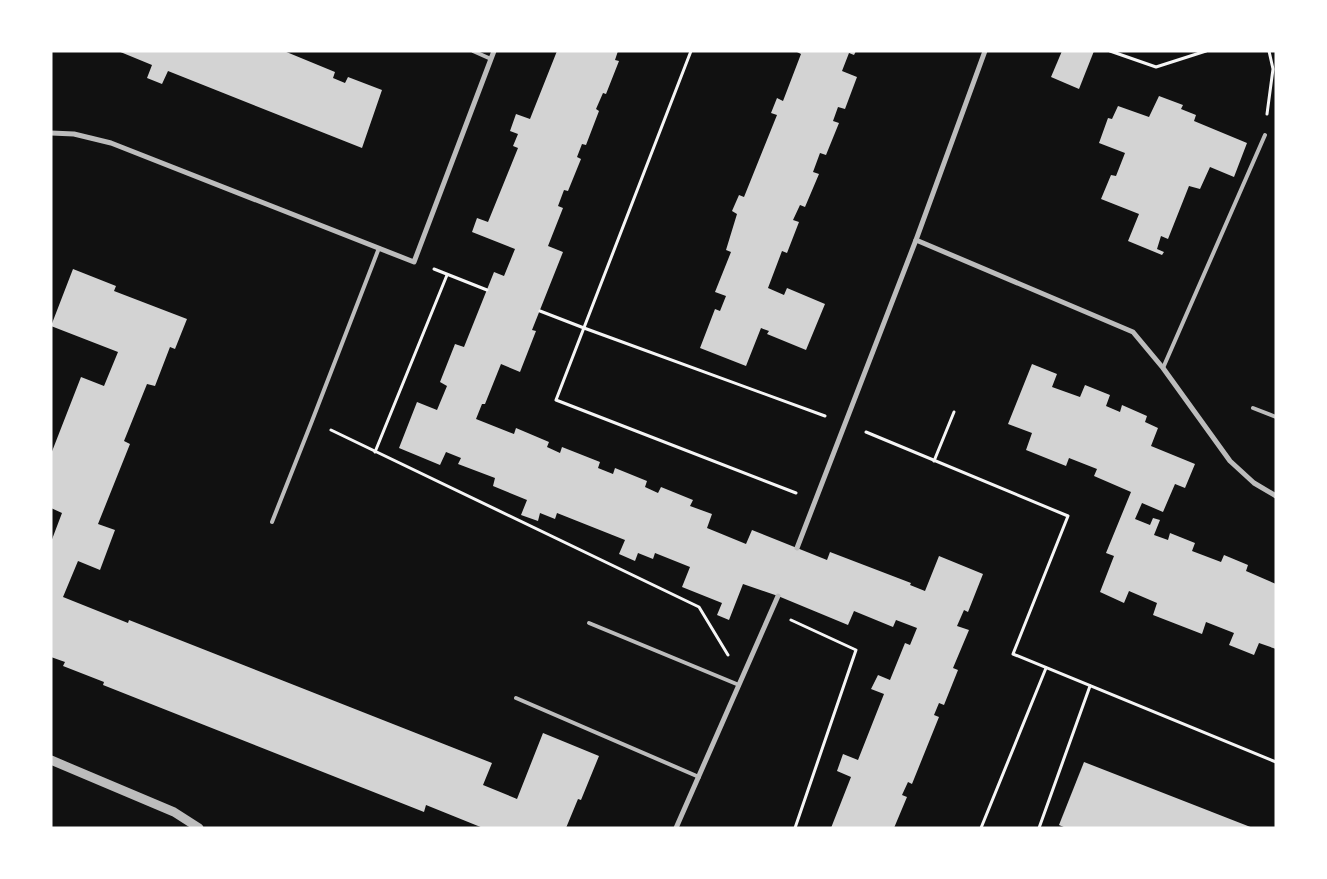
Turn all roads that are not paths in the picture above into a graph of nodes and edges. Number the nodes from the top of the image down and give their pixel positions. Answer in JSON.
{"nodes":[{"id":1,"x":473,"y":51,"type":"edge"},
{"id":2,"x":494,"y":51,"type":"edge"},
{"id":3,"x":985,"y":51,"type":"edge"},
{"id":4,"x":491,"y":59,"type":"junction"},
{"id":5,"x":51,"y":133,"type":"edge"},
{"id":6,"x":1265,"y":135,"type":"road end"},
{"id":7,"x":916,"y":240,"type":"junction"},
{"id":8,"x":379,"y":248,"type":"junction"},
{"id":9,"x":1163,"y":368,"type":"junction"},
{"id":10,"x":1253,"y":408,"type":"dead end"},
{"id":11,"x":1276,"y":417,"type":"edge"},
{"id":12,"x":1276,"y":496,"type":"edge"},
{"id":13,"x":272,"y":522,"type":"dead end"},
{"id":14,"x":797,"y":548,"type":"dead end"},
{"id":15,"x":778,"y":596,"type":"dead end"},
{"id":16,"x":590,"y":623,"type":"dead end"},
{"id":17,"x":739,"y":685,"type":"junction"},
{"id":18,"x":516,"y":698,"type":"dead end"},
{"id":19,"x":51,"y":760,"type":"edge"},
{"id":20,"x":699,"y":777,"type":"junction"},
{"id":21,"x":199,"y":828,"type":"edge"},
{"id":22,"x":676,"y":828,"type":"edge"}],
"edges":[{"from":1,"to":4,"type":"lane"},
{"from":2,"to":4,"type":"street"},
{"from":3,"to":7,"type":"street"},
{"from":4,"to":8,"type":"street"},
{"from":5,"to":8,"type":"street"},
{"from":6,"to":9,"type":"lane"},
{"from":7,"to":9,"type":"street"},
{"from":7,"to":14,"type":"street"},
{"from":8,"to":13,"type":"lane"},
{"from":9,"to":12,"type":"street"},
{"from":10,"to":11,"type":"lane"},
{"from":15,"to":17,"type":"street"},
{"from":16,"to":17,"type":"lane"},
{"from":17,"to":20,"type":"street"},
{"from":18,"to":20,"type":"lane"},
{"from":19,"to":21,"type":"street"},
{"from":20,"to":22,"type":"street"}]}
